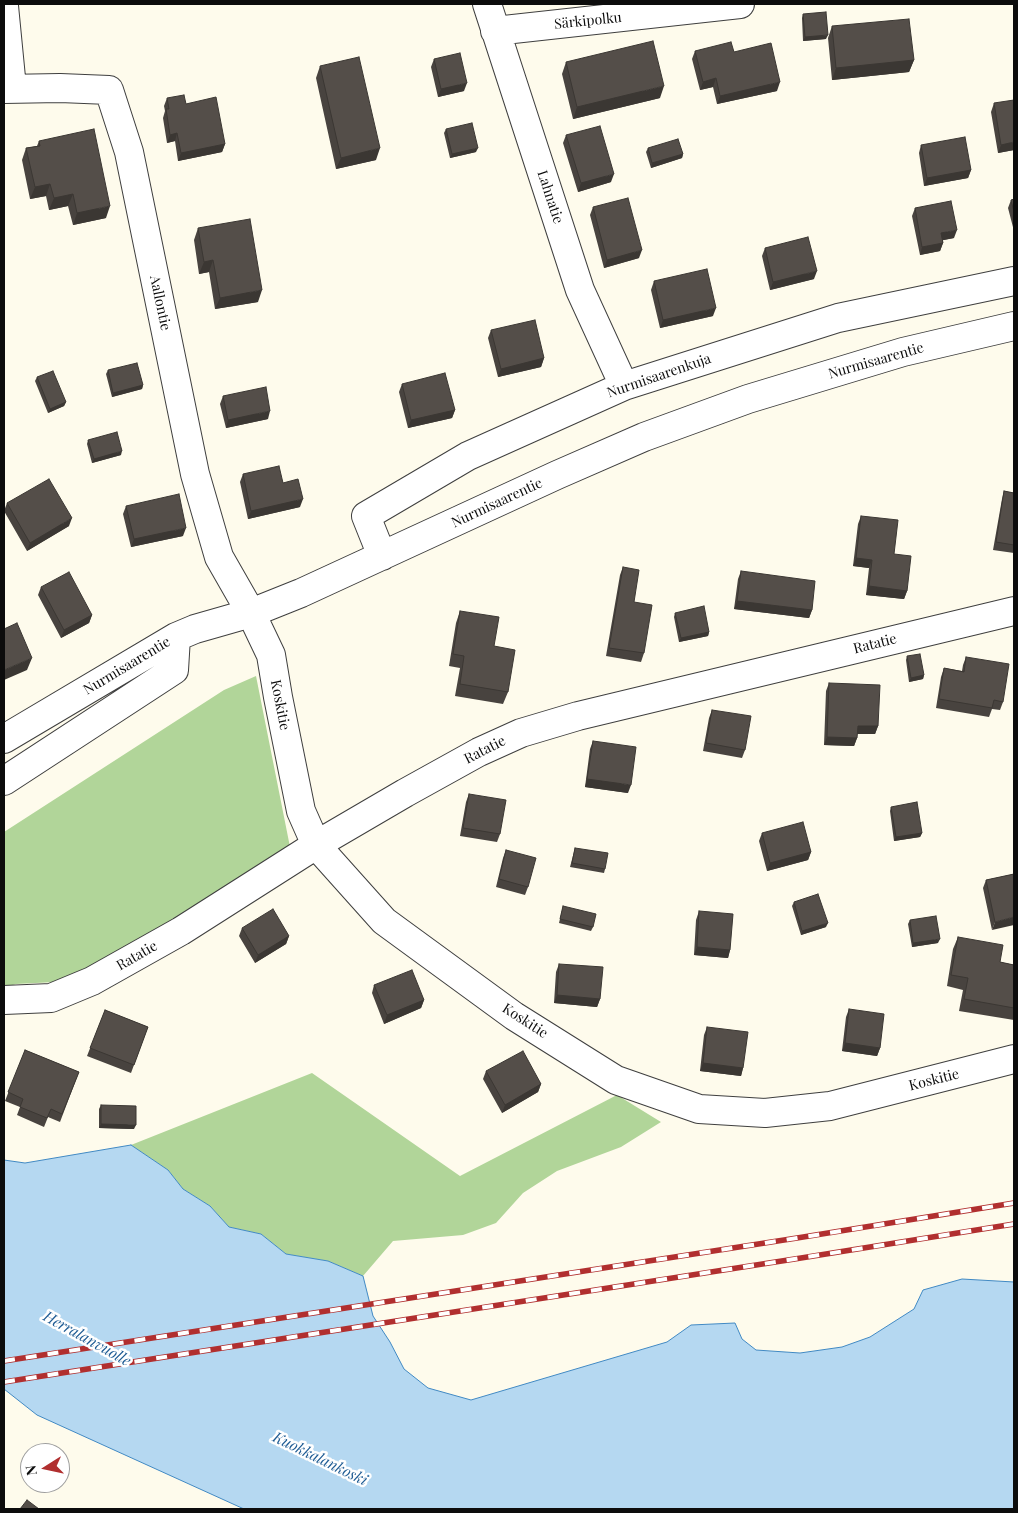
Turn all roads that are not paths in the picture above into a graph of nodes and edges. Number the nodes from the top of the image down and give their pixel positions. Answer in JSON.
{"nodes":[{"id":1,"x":487,"y":4,"type":"edge"},
{"id":2,"x":740,"y":4,"type":"edge"},
{"id":3,"x":4,"y":6,"type":"edge"},
{"id":4,"x":495,"y":31,"type":"junction"},
{"id":5,"x":8,"y":89,"type":"edge"},
{"id":6,"x":1014,"y":281,"type":"edge"},
{"id":7,"x":1014,"y":326,"type":"edge"},
{"id":8,"x":624,"y":386,"type":"junction"},
{"id":9,"x":382,"y":556,"type":"junction"},
{"id":10,"x":1014,"y":611,"type":"edge"},
{"id":11,"x":251,"y":613,"type":"junction"},
{"id":12,"x":176,"y":637,"type":"junction"},
{"id":13,"x":4,"y":739,"type":"edge"},
{"id":14,"x":4,"y":781,"type":"edge"},
{"id":15,"x":316,"y":845,"type":"junction"},
{"id":16,"x":4,"y":1000,"type":"edge"},
{"id":17,"x":1014,"y":1059,"type":"edge"}],
"edges":[{"from":1,"to":4,"type":"street","name":"Lahnatie"},
{"from":2,"to":4,"type":"street","name":"Särkipolku"},
{"from":3,"to":5,"type":"street"},
{"from":4,"to":8,"type":"street","name":"Lahnatie"},
{"from":5,"to":11,"type":"street","name":"Aallontie"},
{"from":6,"to":8,"type":"street","name":"Nurmisaarenkuja"},
{"from":7,"to":9,"type":"street","name":"Nurmisaarentie"},
{"from":8,"to":9,"type":"street","name":"Nurmisaarenkuja"},
{"from":9,"to":11,"type":"street","name":"Nurmisaarentie"},
{"from":10,"to":15,"type":"street","name":"Ratatie"},
{"from":11,"to":12,"type":"street","name":"Nurmisaarentie"},
{"from":11,"to":15,"type":"street","name":"Koskitie"},
{"from":12,"to":13,"type":"street","name":"Nurmisaarentie"},
{"from":12,"to":14,"type":"street"},
{"from":15,"to":16,"type":"street","name":"Ratatie"},
{"from":15,"to":17,"type":"street","name":"Koskitie"}]}
